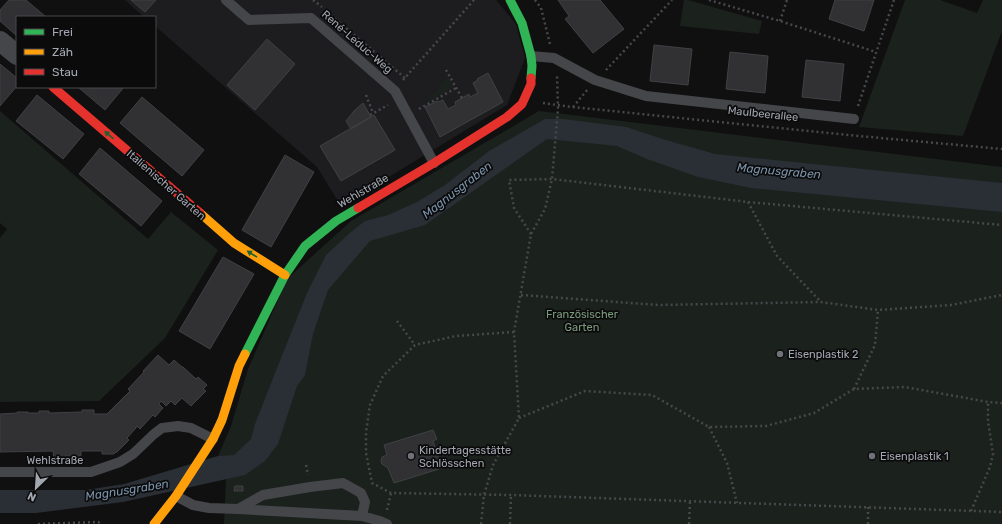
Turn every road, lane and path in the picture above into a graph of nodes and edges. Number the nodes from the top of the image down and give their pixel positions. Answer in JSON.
{"nodes":[{"id":1,"x":226,"y":0,"type":"edge"},
{"id":2,"x":313,"y":0,"type":"edge"},
{"id":3,"x":474,"y":0,"type":"edge"},
{"id":4,"x":510,"y":0,"type":"edge"},
{"id":5,"x":672,"y":0,"type":"edge"},
{"id":6,"x":709,"y":0,"type":"edge"},
{"id":7,"x":787,"y":0,"type":"edge"},
{"id":8,"x":894,"y":0,"type":"edge"},
{"id":9,"x":780,"y":21,"type":"junction"},
{"id":10,"x":0,"y":41,"type":"edge"},
{"id":11,"x":876,"y":52,"type":"junction"},
{"id":12,"x":16,"y":54,"type":"edge"},
{"id":13,"x":531,"y":56,"type":"junction"},
{"id":14,"x":446,"y":70,"type":"dead end"},
{"id":15,"x":405,"y":78,"type":"junction"},
{"id":16,"x":595,"y":80,"type":"junction"},
{"id":17,"x":54,"y":88,"type":"edge"},
{"id":18,"x":456,"y":88,"type":"junction"},
{"id":19,"x":366,"y":95,"type":"dead end"},
{"id":20,"x":397,"y":95,"type":"junction"},
{"id":21,"x":462,"y":98,"type":"dead end"},
{"id":22,"x":522,"y":104,"type":"junction"},
{"id":23,"x":572,"y":107,"type":"junction"},
{"id":24,"x":558,"y":109,"type":"dead end"},
{"id":25,"x":409,"y":112,"type":"junction"},
{"id":26,"x":854,"y":119,"type":"junction"},
{"id":27,"x":848,"y":135,"type":"junction"},
{"id":28,"x":1002,"y":149,"type":"edge"},
{"id":29,"x":434,"y":163,"type":"junction"},
{"id":30,"x":552,"y":179,"type":"junction"},
{"id":31,"x":748,"y":202,"type":"junction"},
{"id":32,"x":1002,"y":225,"type":"edge"},
{"id":33,"x":531,"y":234,"type":"junction"},
{"id":34,"x":285,"y":275,"type":"junction"},
{"id":35,"x":521,"y":295,"type":"junction"},
{"id":36,"x":1002,"y":296,"type":"edge"},
{"id":37,"x":821,"y":302,"type":"junction"},
{"id":38,"x":878,"y":310,"type":"junction"},
{"id":39,"x":397,"y":321,"type":"dead end"},
{"id":40,"x":514,"y":332,"type":"junction"},
{"id":41,"x":415,"y":345,"type":"junction"},
{"id":42,"x":854,"y":389,"type":"junction"},
{"id":43,"x":988,"y":402,"type":"junction"},
{"id":44,"x":1002,"y":403,"type":"edge"},
{"id":45,"x":519,"y":418,"type":"junction"},
{"id":46,"x":709,"y":427,"type":"junction"},
{"id":47,"x":213,"y":439,"type":"junction"},
{"id":48,"x":0,"y":472,"type":"edge"},
{"id":49,"x":391,"y":493,"type":"junction"},
{"id":50,"x":176,"y":495,"type":"junction"},
{"id":51,"x":484,"y":495,"type":"junction"},
{"id":52,"x":511,"y":495,"type":"junction"},
{"id":53,"x":690,"y":502,"type":"junction"},
{"id":54,"x":737,"y":503,"type":"junction"},
{"id":55,"x":868,"y":507,"type":"junction"},
{"id":56,"x":238,"y":509,"type":"junction"},
{"id":57,"x":971,"y":511,"type":"junction"},
{"id":58,"x":1002,"y":512,"type":"edge"},
{"id":59,"x":362,"y":516,"type":"junction"},
{"id":60,"x":383,"y":522,"type":"edge"},
{"id":61,"x":38,"y":524,"type":"edge"},
{"id":62,"x":102,"y":524,"type":"edge"},
{"id":63,"x":154,"y":524,"type":"edge"},
{"id":64,"x":481,"y":524,"type":"edge"},
{"id":65,"x":510,"y":524,"type":"edge"},
{"id":66,"x":689,"y":524,"type":"edge"},
{"id":67,"x":868,"y":524,"type":"edge"}],
"edges":[{"from":1,"to":20,"type":"lane","name":"René-Leduc-Weg"},
{"from":2,"to":15,"type":"path"},
{"from":3,"to":15,"type":"path"},
{"from":4,"to":13,"type":"street","name":"Wehlstraße"},
{"from":5,"to":16,"type":"path"},
{"from":6,"to":9,"type":"path"},
{"from":7,"to":9,"type":"path"},
{"from":8,"to":11,"type":"path"},
{"from":9,"to":11,"type":"path"},
{"from":10,"to":12,"type":"street"},
{"from":11,"to":26,"type":"path"},
{"from":13,"to":16,"type":"lane","name":"Maulbeerallee"},
{"from":13,"to":22,"type":"street","name":"Wehlstraße"},
{"from":14,"to":18,"type":"path"},
{"from":15,"to":20,"type":"path"},
{"from":16,"to":23,"type":"path"},
{"from":16,"to":26,"type":"lane","name":"Maulbeerallee"},
{"from":34,"to":17,"type":"street","name":"Italienischer Garten","one_way":true},
{"from":18,"to":21,"type":"path"},
{"from":18,"to":25,"type":"path"},
{"from":19,"to":20,"type":"path"},
{"from":20,"to":25,"type":"lane","name":"René-Leduc-Weg"},
{"from":22,"to":23,"type":"path","name":"Maulbeerallee"},
{"from":22,"to":29,"type":"street","name":"Wehlstraße"},
{"from":23,"to":27,"type":"path","name":"Maulbeerallee"},
{"from":24,"to":30,"type":"path"},
{"from":25,"to":29,"type":"lane","name":"René-Leduc-Weg"},
{"from":26,"to":27,"type":"path"},
{"from":27,"to":28,"type":"path","name":"Maulbeerallee"},
{"from":29,"to":34,"type":"street","name":"Wehlstraße"},
{"from":30,"to":31,"type":"path"},
{"from":30,"to":33,"type":"path"},
{"from":30,"to":33,"type":"path"},
{"from":31,"to":32,"type":"path"},
{"from":31,"to":37,"type":"path"},
{"from":33,"to":35,"type":"path"},
{"from":34,"to":47,"type":"street","name":"Wehlstraße"},
{"from":35,"to":37,"type":"path"},
{"from":35,"to":40,"type":"path"},
{"from":36,"to":38,"type":"path"},
{"from":37,"to":38,"type":"path"},
{"from":38,"to":42,"type":"path"},
{"from":39,"to":41,"type":"path"},
{"from":40,"to":41,"type":"path"},
{"from":40,"to":45,"type":"path"},
{"from":41,"to":49,"type":"path"},
{"from":42,"to":43,"type":"path"},
{"from":42,"to":46,"type":"path"},
{"from":43,"to":44,"type":"path"},
{"from":43,"to":57,"type":"path"},
{"from":45,"to":46,"type":"path"},
{"from":45,"to":51,"type":"path"},
{"from":46,"to":54,"type":"path"},
{"from":47,"to":48,"type":"lane","name":"Wehlstraße"},
{"from":47,"to":50,"type":"street","name":"Wehlstraße"},
{"from":49,"to":51,"type":"path"},
{"from":49,"to":60,"type":"path"},
{"from":50,"to":56,"type":"lane"},
{"from":50,"to":63,"type":"street","name":"Wehlstraße"},
{"from":51,"to":52,"type":"path"},
{"from":51,"to":64,"type":"path"},
{"from":52,"to":53,"type":"path"},
{"from":52,"to":65,"type":"path"},
{"from":53,"to":54,"type":"path"},
{"from":53,"to":66,"type":"path"},
{"from":54,"to":55,"type":"path"},
{"from":55,"to":57,"type":"path"},
{"from":55,"to":67,"type":"path"},
{"from":56,"to":59,"type":"lane"},
{"from":56,"to":59,"type":"lane"},
{"from":57,"to":58,"type":"path"},
{"from":59,"to":60,"type":"lane"},
{"from":61,"to":62,"type":"path"}]}
